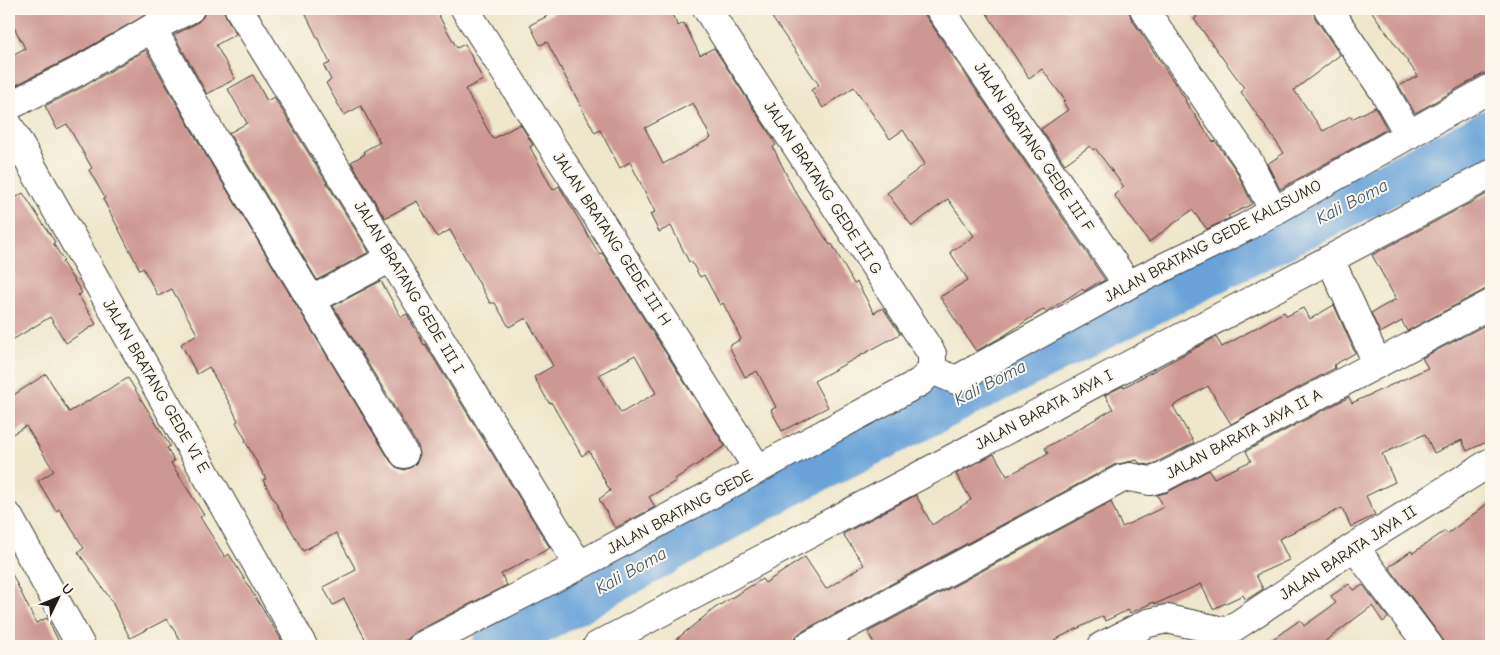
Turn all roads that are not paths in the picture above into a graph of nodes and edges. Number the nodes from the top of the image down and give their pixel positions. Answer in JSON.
{"nodes":[{"id":1,"x":190,"y":9,"type":"edge"},
{"id":2,"x":239,"y":9,"type":"edge"},
{"id":3,"x":465,"y":9,"type":"edge"},
{"id":4,"x":707,"y":9,"type":"edge"},
{"id":5,"x":940,"y":9,"type":"edge"},
{"id":6,"x":1144,"y":9,"type":"edge"},
{"id":7,"x":1328,"y":9,"type":"edge"},
{"id":8,"x":152,"y":28,"type":"junction"},
{"id":9,"x":1491,"y":88,"type":"edge"},
{"id":10,"x":9,"y":106,"type":"edge"},
{"id":11,"x":9,"y":126,"type":"edge"},
{"id":12,"x":1409,"y":135,"type":"junction"},
{"id":13,"x":1491,"y":174,"type":"edge"},
{"id":14,"x":1274,"y":212,"type":"junction"},
{"id":15,"x":392,"y":258,"type":"junction"},
{"id":16,"x":1330,"y":259,"type":"junction"},
{"id":17,"x":1128,"y":285,"type":"junction"},
{"id":18,"x":312,"y":300,"type":"junction"},
{"id":19,"x":1491,"y":304,"type":"edge"},
{"id":20,"x":1377,"y":363,"type":"junction"},
{"id":21,"x":932,"y":370,"type":"junction"},
{"id":22,"x":404,"y":454,"type":"dead end"},
{"id":23,"x":1491,"y":462,"type":"edge"},
{"id":24,"x":758,"y":469,"type":"junction"},
{"id":25,"x":9,"y":517,"type":"edge"},
{"id":26,"x":1354,"y":547,"type":"junction"},
{"id":27,"x":580,"y":565,"type":"junction"},
{"id":28,"x":1217,"y":639,"type":"edge"},
{"id":29,"x":81,"y":646,"type":"edge"},
{"id":30,"x":303,"y":646,"type":"edge"},
{"id":31,"x":422,"y":646,"type":"edge"},
{"id":32,"x":597,"y":646,"type":"edge"},
{"id":33,"x":808,"y":646,"type":"edge"},
{"id":34,"x":1102,"y":646,"type":"edge"},
{"id":35,"x":1429,"y":646,"type":"edge"}],
"edges":[{"from":1,"to":8,"type":"street"},
{"from":2,"to":15,"type":"street","name":"JALAN BRATANG GEDE III I"},
{"from":3,"to":24,"type":"street","name":"JALAN BRATANG GEDE III H"},
{"from":4,"to":21,"type":"street","name":"JALAN BRATANG GEDE III G"},
{"from":5,"to":17,"type":"street","name":"JALAN BRATANG GEDE III F"},
{"from":6,"to":14,"type":"street"},
{"from":7,"to":12,"type":"street"},
{"from":8,"to":10,"type":"street"},
{"from":8,"to":18,"type":"street"},
{"from":9,"to":12,"type":"street","name":"JALAN BRATANG GEDE KALISUMO"},
{"from":11,"to":30,"type":"street","name":"JALAN BRATANG GEDE VI E"},
{"from":12,"to":14,"type":"street","name":"JALAN BRATANG GEDE KALISUMO"},
{"from":13,"to":16,"type":"street","name":"JALAN BARATA JAYA I"},
{"from":14,"to":17,"type":"street","name":"JALAN BRATANG GEDE KALISUMO"},
{"from":15,"to":18,"type":"street"},
{"from":15,"to":27,"type":"street","name":"JALAN BRATANG GEDE III I"},
{"from":16,"to":20,"type":"street"},
{"from":16,"to":32,"type":"street","name":"JALAN BARATA JAYA I"},
{"from":17,"to":21,"type":"street","name":"JALAN BRATANG GEDE KALISUMO"},
{"from":18,"to":22,"type":"street"},
{"from":19,"to":20,"type":"street","name":"JALAN BARATA JAYA II A"},
{"from":20,"to":33,"type":"street","name":"JALAN BARATA JAYA II A"},
{"from":21,"to":24,"type":"street","name":"JALAN BRATANG GEDE"},
{"from":23,"to":26,"type":"street","name":"JALAN BARATA JAYA II"},
{"from":24,"to":27,"type":"street","name":"JALAN BRATANG GEDE"},
{"from":25,"to":29,"type":"street"},
{"from":26,"to":28,"type":"street","name":"JALAN BARATA JAYA II"},
{"from":26,"to":35,"type":"street"},
{"from":27,"to":31,"type":"street","name":"JALAN BRATANG GEDE"},
{"from":28,"to":34,"type":"street"}]}
